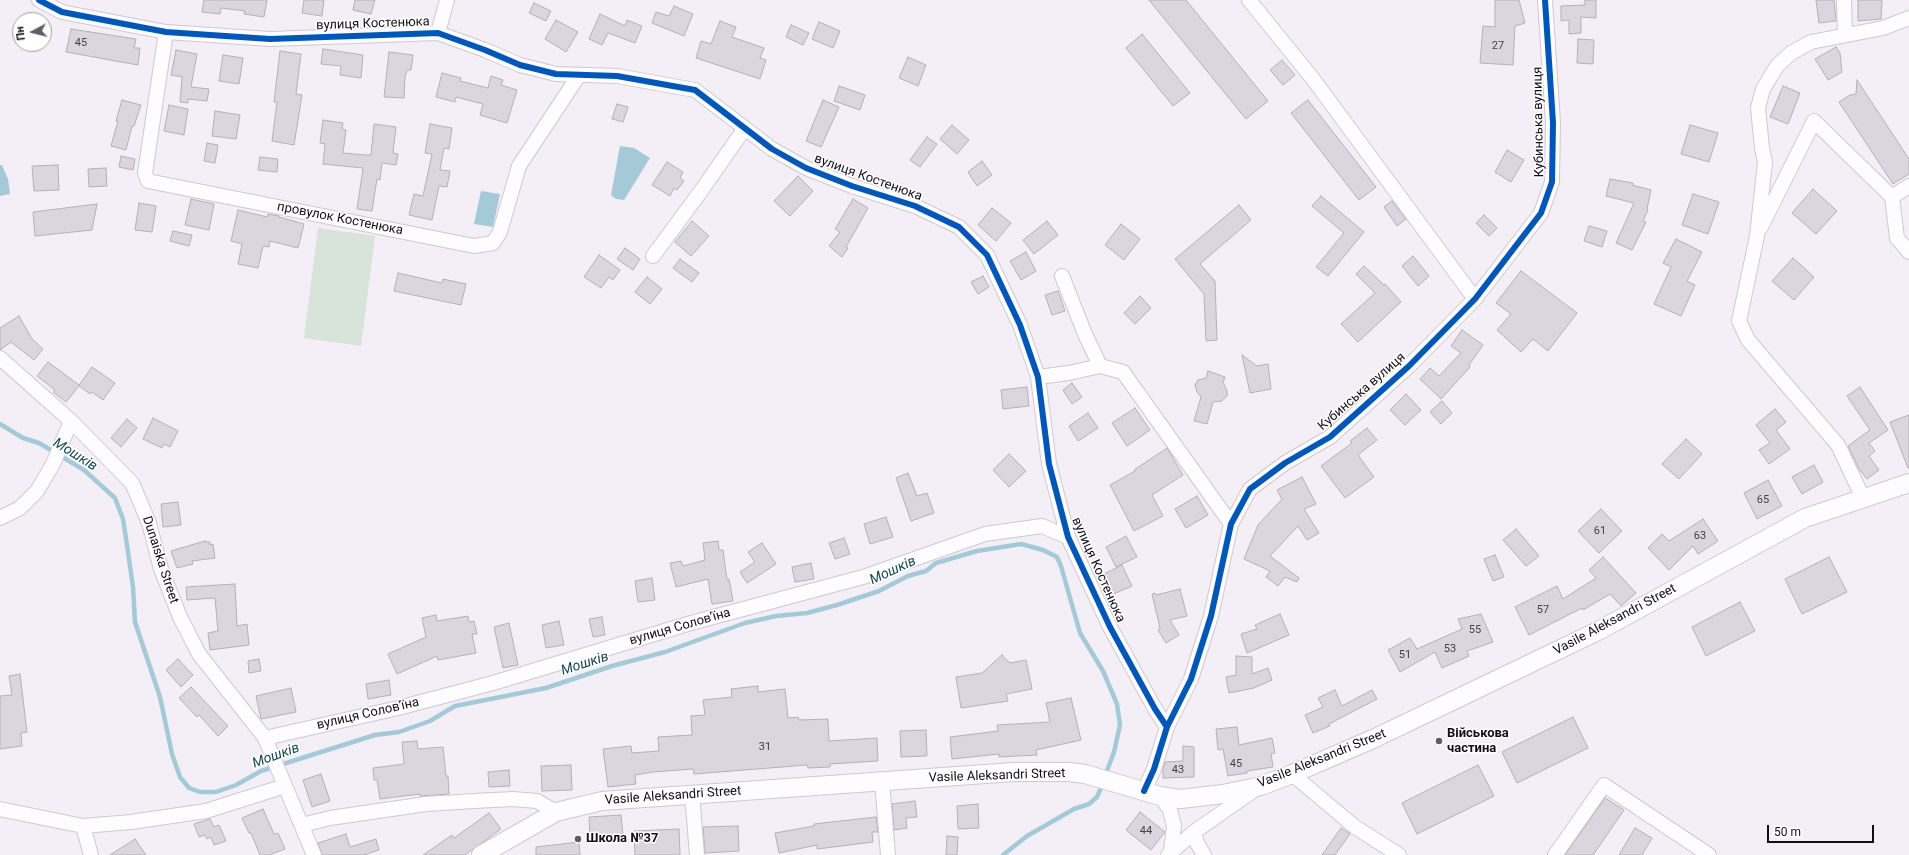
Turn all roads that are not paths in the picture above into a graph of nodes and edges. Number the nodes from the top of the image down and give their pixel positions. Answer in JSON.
{"nodes":[{"id":1,"x":39,"y":0,"type":"edge"},
{"id":2,"x":447,"y":0,"type":"edge"},
{"id":3,"x":1249,"y":0,"type":"edge"},
{"id":4,"x":1545,"y":0,"type":"edge"},
{"id":5,"x":1844,"y":0,"type":"edge"},
{"id":6,"x":1909,"y":18,"type":"edge"},
{"id":7,"x":166,"y":32,"type":"junction"},
{"id":8,"x":438,"y":33,"type":"junction"},
{"id":9,"x":1844,"y":35,"type":"junction"},
{"id":10,"x":579,"y":75,"type":"junction"},
{"id":11,"x":745,"y":128,"type":"junction"},
{"id":12,"x":1909,"y":186,"type":"edge"},
{"id":13,"x":1892,"y":198,"type":"junction"},
{"id":14,"x":1757,"y":236,"type":"junction"},
{"id":15,"x":1909,"y":252,"type":"edge"},
{"id":16,"x":653,"y":256,"type":"dead end"},
{"id":17,"x":1062,"y":276,"type":"dead end"},
{"id":18,"x":1475,"y":299,"type":"junction"},
{"id":19,"x":0,"y":358,"type":"edge"},
{"id":20,"x":1100,"y":366,"type":"junction"},
{"id":21,"x":1038,"y":377,"type":"junction"},
{"id":22,"x":71,"y":421,"type":"junction"},
{"id":23,"x":1909,"y":483,"type":"edge"},
{"id":24,"x":1863,"y":498,"type":"junction"},
{"id":25,"x":0,"y":518,"type":"edge"},
{"id":26,"x":1231,"y":524,"type":"junction"},
{"id":27,"x":1068,"y":537,"type":"junction"},
{"id":28,"x":1167,"y":727,"type":"junction"},
{"id":29,"x":265,"y":738,"type":"junction"},
{"id":30,"x":1292,"y":774,"type":"junction"},
{"id":31,"x":882,"y":781,"type":"junction"},
{"id":32,"x":284,"y":786,"type":"junction"},
{"id":33,"x":1261,"y":786,"type":"junction"},
{"id":34,"x":1152,"y":793,"type":"junction"},
{"id":35,"x":692,"y":794,"type":"junction"},
{"id":36,"x":0,"y":809,"type":"edge"},
{"id":37,"x":556,"y":812,"type":"junction"},
{"id":38,"x":302,"y":825,"type":"junction"},
{"id":39,"x":83,"y":826,"type":"junction"},
{"id":40,"x":1194,"y":832,"type":"junction"},
{"id":41,"x":1170,"y":853,"type":"edge"},
{"id":42,"x":91,"y":855,"type":"edge"},
{"id":43,"x":314,"y":855,"type":"edge"},
{"id":44,"x":481,"y":855,"type":"edge"},
{"id":45,"x":697,"y":855,"type":"edge"},
{"id":46,"x":888,"y":855,"type":"edge"},
{"id":47,"x":1204,"y":855,"type":"edge"},
{"id":48,"x":1399,"y":855,"type":"edge"},
{"id":49,"x":1555,"y":855,"type":"edge"},
{"id":50,"x":1709,"y":855,"type":"edge"}],
"edges":[{"from":1,"to":7,"type":"street","name":"вулиця Костенюка"},
{"from":2,"to":8,"type":"street"},
{"from":3,"to":18,"type":"street"},
{"from":4,"to":18,"type":"street","name":"Кубинська вулиця"},
{"from":5,"to":9,"type":"street"},
{"from":6,"to":9,"type":"street"},
{"from":7,"to":8,"type":"street","name":"вулиця Костенюка"},
{"from":7,"to":10,"type":"street","name":"провулок Костенюка"},
{"from":8,"to":10,"type":"street","name":"вулиця Костенюка"},
{"from":9,"to":14,"type":"street"},
{"from":10,"to":11,"type":"street","name":"вулиця Костенюка"},
{"from":11,"to":16,"type":"street"},
{"from":11,"to":21,"type":"street","name":"вулиця Костенюка"},
{"from":12,"to":13,"type":"street"},
{"from":13,"to":14,"type":"street"},
{"from":13,"to":15,"type":"street"},
{"from":14,"to":24,"type":"street"},
{"from":17,"to":20,"type":"street"},
{"from":18,"to":26,"type":"street","name":"Кубинська вулиця"},
{"from":19,"to":22,"type":"street","name":"Dunaiska Street"},
{"from":20,"to":21,"type":"street"},
{"from":20,"to":26,"type":"street"},
{"from":21,"to":27,"type":"street","name":"вулиця Костенюка"},
{"from":22,"to":25,"type":"street"},
{"from":22,"to":29,"type":"street","name":"Dunaiska Street"},
{"from":23,"to":24,"type":"main road","name":"Vasile Aleksandri Street"},
{"from":24,"to":30,"type":"main road","name":"Vasile Aleksandri Street"},
{"from":26,"to":28,"type":"street","name":"Кубинська вулиця"},
{"from":27,"to":28,"type":"street","name":"вулиця Костенюка"},
{"from":27,"to":29,"type":"street","name":"вулиця Солов'їна"},
{"from":28,"to":34,"type":"street","name":"Кубинська вулиця"},
{"from":29,"to":32,"type":"street","name":"Dunaiska Street"},
{"from":30,"to":33,"type":"main road","name":"Vasile Aleksandri Street"},
{"from":30,"to":48,"type":"street"},
{"from":31,"to":34,"type":"main road","name":"Vasile Aleksandri Street"},
{"from":31,"to":35,"type":"main road","name":"Vasile Aleksandri Street"},
{"from":31,"to":46,"type":"street"},
{"from":32,"to":38,"type":"street","name":"Dunaiska Street"},
{"from":32,"to":39,"type":"street"},
{"from":33,"to":34,"type":"main road","name":"Vasile Aleksandri Street"},
{"from":33,"to":40,"type":"street"},
{"from":34,"to":41,"type":"street"},
{"from":35,"to":37,"type":"main road","name":"Vasile Aleksandri Street"},
{"from":35,"to":45,"type":"street"},
{"from":36,"to":39,"type":"street"},
{"from":37,"to":38,"type":"street"},
{"from":37,"to":44,"type":"main road","name":"Vasile Aleksandri Street"},
{"from":38,"to":43,"type":"street","name":"Dunaiska Street"},
{"from":39,"to":42,"type":"street"},
{"from":40,"to":41,"type":"street"},
{"from":40,"to":47,"type":"street"},
{"from":49,"to":50,"type":"street"}]}
